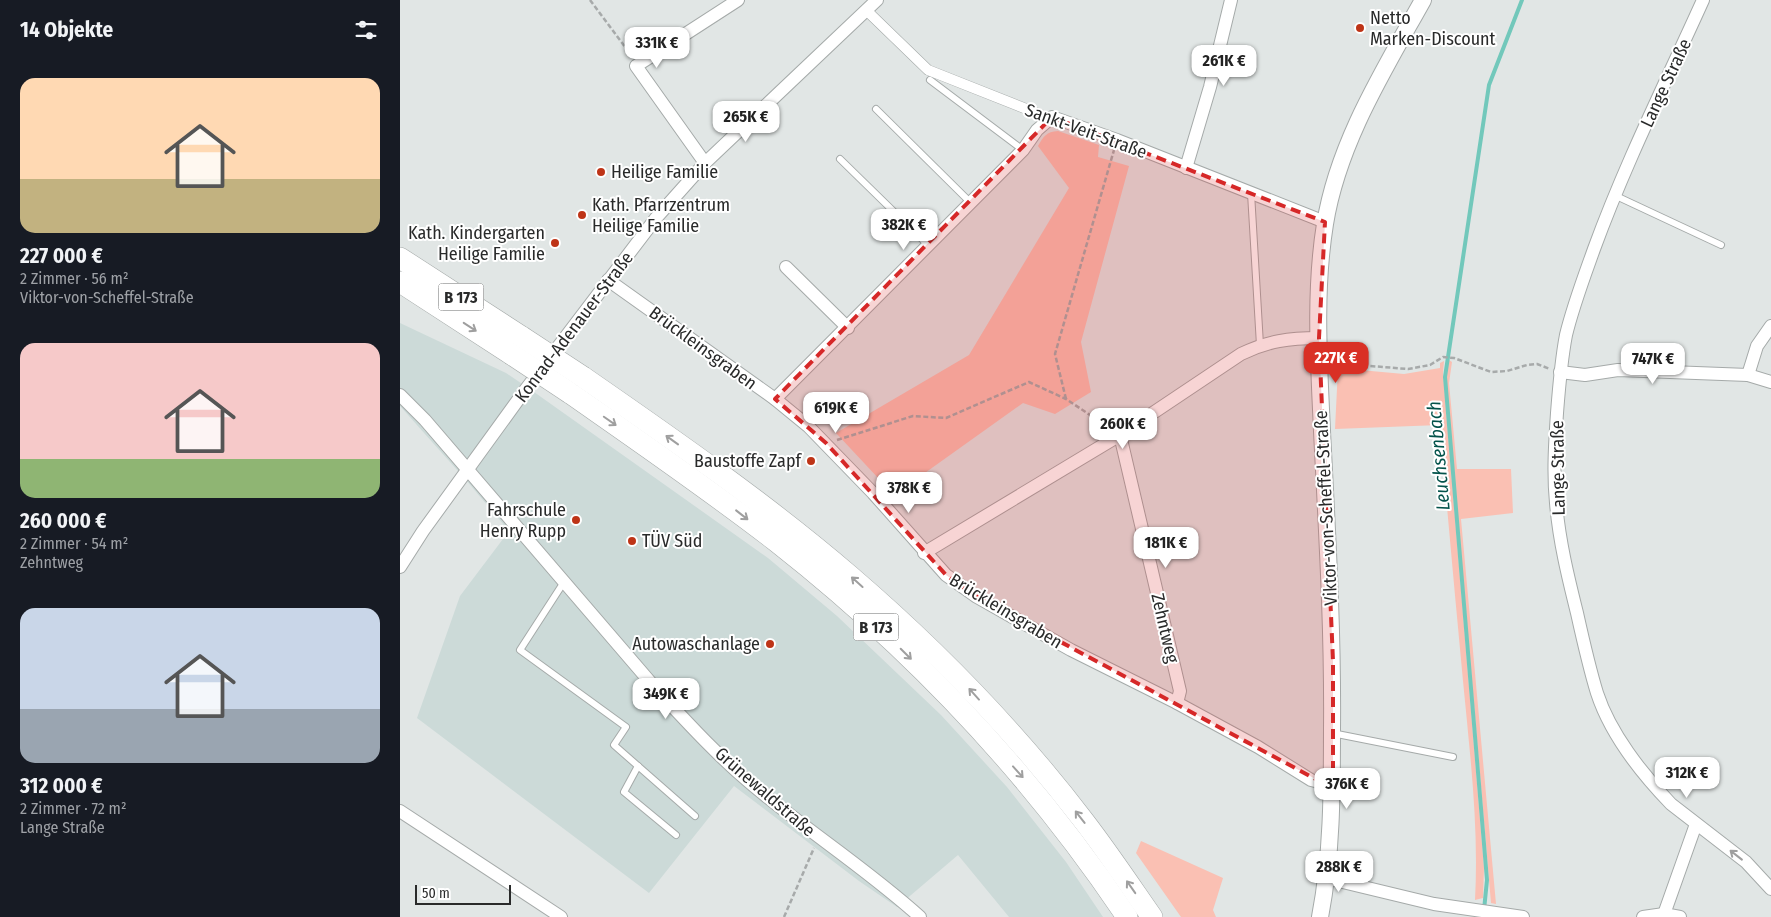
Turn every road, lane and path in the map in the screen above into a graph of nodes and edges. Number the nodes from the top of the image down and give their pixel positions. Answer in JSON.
{"nodes":[{"id":1,"x":590,"y":0,"type":"edge"},
{"id":2,"x":738,"y":0,"type":"edge"},
{"id":3,"x":877,"y":0,"type":"edge"},
{"id":4,"x":1231,"y":0,"type":"edge"},
{"id":5,"x":1423,"y":0,"type":"edge"},
{"id":6,"x":1703,"y":0,"type":"edge"},
{"id":7,"x":866,"y":10,"type":"junction"},
{"id":8,"x":639,"y":64,"type":"junction"},
{"id":9,"x":930,"y":80,"type":"dead end"},
{"id":10,"x":876,"y":109,"type":"dead end"},
{"id":11,"x":1049,"y":118,"type":"junction"},
{"id":12,"x":1117,"y":140,"type":"junction"},
{"id":13,"x":1023,"y":150,"type":"junction"},
{"id":14,"x":840,"y":160,"type":"dead end"},
{"id":15,"x":705,"y":163,"type":"junction"},
{"id":16,"x":1186,"y":168,"type":"junction"},
{"id":17,"x":1251,"y":193,"type":"junction"},
{"id":18,"x":1614,"y":195,"type":"junction"},
{"id":19,"x":971,"y":203,"type":"junction"},
{"id":20,"x":1325,"y":222,"type":"junction"},
{"id":21,"x":929,"y":246,"type":"junction"},
{"id":22,"x":1720,"y":246,"type":"dead end"},
{"id":23,"x":400,"y":258,"type":"edge"},
{"id":24,"x":786,"y":267,"type":"dead end"},
{"id":25,"x":608,"y":280,"type":"junction"},
{"id":26,"x":400,"y":282,"type":"edge"},
{"id":27,"x":1771,"y":326,"type":"edge"},
{"id":28,"x":848,"y":328,"type":"junction"},
{"id":29,"x":1319,"y":338,"type":"junction"},
{"id":30,"x":517,"y":345,"type":"junction"},
{"id":31,"x":1260,"y":345,"type":"junction"},
{"id":32,"x":1319,"y":362,"type":"junction"},
{"id":33,"x":1560,"y":372,"type":"junction"},
{"id":34,"x":1748,"y":375,"type":"junction"},
{"id":35,"x":1771,"y":382,"type":"edge"},
{"id":36,"x":576,"y":385,"type":"junction"},
{"id":37,"x":400,"y":395,"type":"edge"},
{"id":38,"x":1066,"y":399,"type":"junction"},
{"id":39,"x":775,"y":400,"type":"junction"},
{"id":40,"x":1120,"y":435,"type":"junction"},
{"id":41,"x":826,"y":443,"type":"junction"},
{"id":42,"x":468,"y":468,"type":"junction"},
{"id":43,"x":924,"y":553,"type":"junction"},
{"id":44,"x":400,"y":567,"type":"edge"},
{"id":45,"x":565,"y":581,"type":"junction"},
{"id":46,"x":1177,"y":703,"type":"junction"},
{"id":47,"x":1332,"y":733,"type":"junction"},
{"id":48,"x":1453,"y":757,"type":"dead end"},
{"id":49,"x":638,"y":766,"type":"junction"},
{"id":50,"x":1333,"y":783,"type":"junction"},
{"id":51,"x":400,"y":811,"type":"edge"},
{"id":52,"x":695,"y":816,"type":"dead end"},
{"id":53,"x":1696,"y":824,"type":"junction"},
{"id":54,"x":676,"y":834,"type":"dead end"},
{"id":55,"x":819,"y":838,"type":"junction"},
{"id":56,"x":1326,"y":878,"type":"junction"},
{"id":57,"x":1771,"y":889,"type":"edge"},
{"id":58,"x":1663,"y":916,"type":"edge"},
{"id":59,"x":562,"y":917,"type":"edge"},
{"id":60,"x":784,"y":917,"type":"edge"},
{"id":61,"x":920,"y":917,"type":"edge"},
{"id":62,"x":1127,"y":917,"type":"edge"},
{"id":63,"x":1152,"y":917,"type":"edge"},
{"id":64,"x":1320,"y":917,"type":"edge"},
{"id":65,"x":1523,"y":917,"type":"edge"},
{"id":66,"x":1643,"y":917,"type":"edge"},
{"id":67,"x":1680,"y":917,"type":"edge"}],
"edges":[{"from":1,"to":8,"type":"path"},
{"from":2,"to":8,"type":"street"},
{"from":3,"to":7,"type":"street","name":"Konrad-Adenauer-Straße"},
{"from":4,"to":16,"type":"street"},
{"from":5,"to":20,"type":"street","name":"Viktor-von-Scheffel-Straße"},
{"from":6,"to":18,"type":"street","name":"Lange Straße"},
{"from":7,"to":11,"type":"street","name":"Sankt-Veit-Straße"},
{"from":7,"to":15,"type":"street","name":"Konrad-Adenauer-Straße"},
{"from":8,"to":15,"type":"street"},
{"from":9,"to":13,"type":"lane"},
{"from":10,"to":19,"type":"lane"},
{"from":11,"to":12,"type":"street","name":"Sankt-Veit-Straße"},
{"from":11,"to":13,"type":"street"},
{"from":12,"to":16,"type":"street","name":"Sankt-Veit-Straße"},
{"from":12,"to":38,"type":"path"},
{"from":13,"to":19,"type":"street"},
{"from":14,"to":21,"type":"lane"},
{"from":15,"to":25,"type":"street","name":"Konrad-Adenauer-Straße"},
{"from":16,"to":17,"type":"street","name":"Sankt-Veit-Straße"},
{"from":17,"to":20,"type":"street","name":"Sankt-Veit-Straße"},
{"from":17,"to":31,"type":"lane"},
{"from":18,"to":22,"type":"lane"},
{"from":18,"to":33,"type":"street","name":"Lange Straße"},
{"from":19,"to":21,"type":"street"},
{"from":20,"to":29,"type":"street","name":"Viktor-von-Scheffel-Straße"},
{"from":21,"to":28,"type":"street"},
{"from":23,"to":30,"type":"highway","number":"B 173"},
{"from":24,"to":28,"type":"street"},
{"from":25,"to":39,"type":"street","name":"Brückleinsgraben"},
{"from":25,"to":42,"type":"street","name":"Konrad-Adenauer-Straße"},
{"from":26,"to":30,"type":"highway","number":"B 173","one_way":true},
{"from":27,"to":34,"type":"street"},
{"from":28,"to":39,"type":"street"},
{"from":29,"to":31,"type":"street"},
{"from":29,"to":32,"type":"street","name":"Viktor-von-Scheffel-Straße"},
{"from":30,"to":36,"type":"highway","number":"B 173","bridge":true},
{"from":31,"to":40,"type":"street"},
{"from":32,"to":33,"type":"path"},
{"from":32,"to":47,"type":"street","name":"Viktor-von-Scheffel-Straße"},
{"from":33,"to":34,"type":"street"},
{"from":33,"to":53,"type":"street","name":"Lange Straße"},
{"from":34,"to":35,"type":"street"},
{"from":36,"to":62,"type":"highway","number":"B 173","one_way":true},
{"from":63,"to":36,"type":"highway","number":"B 173","one_way":true},
{"from":37,"to":42,"type":"street","name":"Grünewaldstraße"},
{"from":38,"to":40,"type":"path"},
{"from":38,"to":41,"type":"path"},
{"from":39,"to":41,"type":"street","name":"Brückleinsgraben"},
{"from":40,"to":43,"type":"street"},
{"from":40,"to":46,"type":"street","name":"Zehntweg"},
{"from":41,"to":43,"type":"street","name":"Brückleinsgraben"},
{"from":42,"to":44,"type":"street","name":"Konrad-Adenauer-Straße"},
{"from":42,"to":45,"type":"street","name":"Grünewaldstraße"},
{"from":43,"to":46,"type":"street","name":"Brückleinsgraben"},
{"from":45,"to":49,"type":"lane"},
{"from":45,"to":55,"type":"street","name":"Grünewaldstraße"},
{"from":46,"to":50,"type":"street","name":"Brückleinsgraben"},
{"from":47,"to":48,"type":"lane"},
{"from":47,"to":50,"type":"street","name":"Viktor-von-Scheffel-Straße"},
{"from":49,"to":52,"type":"lane"},
{"from":49,"to":54,"type":"lane"},
{"from":50,"to":56,"type":"street","name":"Viktor-von-Scheffel-Straße"},
{"from":51,"to":59,"type":"street"},
{"from":57,"to":53,"type":"street","name":"Lange Straße","one_way":true},
{"from":53,"to":58,"type":"street"},
{"from":55,"to":60,"type":"path"},
{"from":55,"to":61,"type":"street","name":"Grünewaldstraße"},
{"from":56,"to":64,"type":"street","name":"Viktor-von-Scheffel-Straße"},
{"from":56,"to":65,"type":"street"},
{"from":58,"to":66,"type":"street"},
{"from":58,"to":67,"type":"street"}]}
